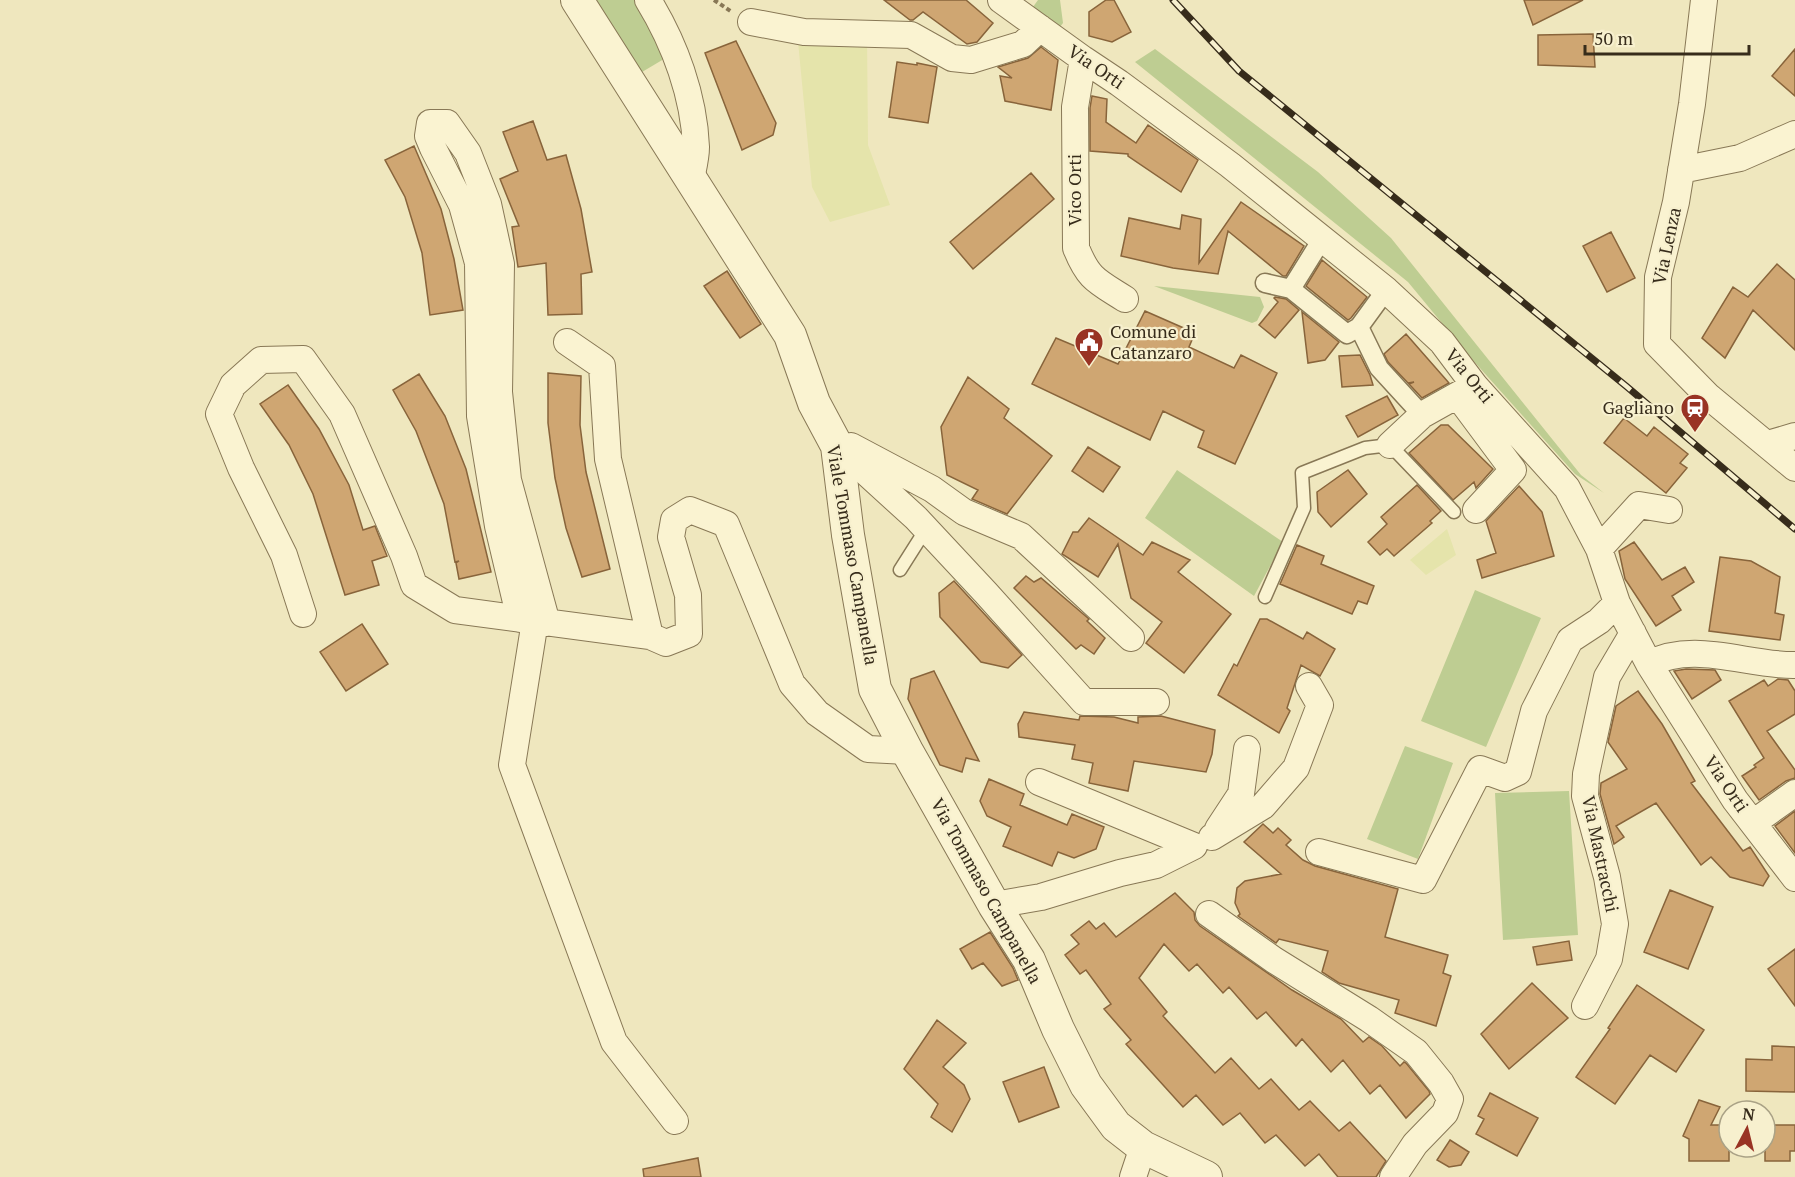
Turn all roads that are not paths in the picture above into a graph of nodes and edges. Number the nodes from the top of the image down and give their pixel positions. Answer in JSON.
{"nodes":[{"id":1,"x":577,"y":0,"type":"edge"},
{"id":2,"x":648,"y":0,"type":"edge"},
{"id":3,"x":1001,"y":0,"type":"edge"},
{"id":4,"x":1704,"y":0,"type":"edge"},
{"id":5,"x":751,"y":22,"type":"dead end"},
{"id":6,"x":1040,"y":28,"type":"junction"},
{"id":7,"x":1083,"y":59,"type":"junction"},
{"id":8,"x":1795,"y":134,"type":"edge"},
{"id":9,"x":1682,"y":170,"type":"junction"},
{"id":10,"x":691,"y":179,"type":"junction"},
{"id":11,"x":1322,"y":239,"type":"junction"},
{"id":12,"x":1264,"y":283,"type":"dead end"},
{"id":13,"x":1291,"y":289,"type":"junction"},
{"id":14,"x":1386,"y":290,"type":"junction"},
{"id":15,"x":1125,"y":299,"type":"dead end"},
{"id":16,"x":1359,"y":327,"type":"junction"},
{"id":17,"x":567,"y":342,"type":"dead end"},
{"id":18,"x":1467,"y":391,"type":"junction"},
{"id":19,"x":1422,"y":415,"type":"junction"},
{"id":20,"x":1795,"y":436,"type":"edge"},
{"id":21,"x":835,"y":441,"type":"junction"},
{"id":22,"x":1768,"y":444,"type":"junction"},
{"id":23,"x":1390,"y":445,"type":"junction"},
{"id":24,"x":1795,"y":468,"type":"edge"},
{"id":25,"x":1669,"y":510,"type":"dead end"},
{"id":26,"x":1465,"y":511,"type":"joint"},
{"id":27,"x":926,"y":529,"type":"junction"},
{"id":28,"x":1599,"y":549,"type":"junction"},
{"id":29,"x":900,"y":570,"type":"dead end"},
{"id":30,"x":1265,"y":597,"type":"dead end"},
{"id":31,"x":1617,"y":603,"type":"junction"},
{"id":32,"x":303,"y":614,"type":"dead end"},
{"id":33,"x":534,"y":621,"type":"junction"},
{"id":34,"x":1633,"y":633,"type":"junction"},
{"id":35,"x":650,"y":636,"type":"junction"},
{"id":36,"x":1131,"y":638,"type":"dead end"},
{"id":37,"x":1650,"y":664,"type":"junction"},
{"id":38,"x":1795,"y":665,"type":"edge"},
{"id":39,"x":1309,"y":686,"type":"dead end"},
{"id":40,"x":875,"y":689,"type":"joint"},
{"id":41,"x":1155,"y":702,"type":"dead end"},
{"id":42,"x":1248,"y":748,"type":"dead end"},
{"id":43,"x":907,"y":751,"type":"junction"},
{"id":44,"x":1039,"y":782,"type":"dead end"},
{"id":45,"x":1795,"y":793,"type":"edge"},
{"id":46,"x":1753,"y":823,"type":"junction"},
{"id":47,"x":1203,"y":842,"type":"junction"},
{"id":48,"x":1319,"y":852,"type":"dead end"},
{"id":49,"x":1795,"y":878,"type":"edge"},
{"id":50,"x":994,"y":905,"type":"junction"},
{"id":51,"x":1209,"y":914,"type":"dead end"},
{"id":52,"x":1585,"y":1006,"type":"dead end"},
{"id":53,"x":675,"y":1121,"type":"dead end"},
{"id":54,"x":1143,"y":1148,"type":"junction"},
{"id":55,"x":1133,"y":1177,"type":"edge"},
{"id":56,"x":1206,"y":1177,"type":"edge"},
{"id":57,"x":1394,"y":1177,"type":"edge"}],
"edges":[{"from":1,"to":10,"type":"street","name":"Viale Tommaso Campanella"},
{"from":2,"to":10,"type":"street"},
{"from":3,"to":6,"type":"street","name":"Via Orti"},
{"from":4,"to":9,"type":"street","name":"Via Lenza"},
{"from":5,"to":6,"type":"street"},
{"from":6,"to":7,"type":"street","name":"Via Orti"},
{"from":7,"to":11,"type":"street","name":"Via Orti"},
{"from":7,"to":15,"type":"street","name":"Vico Orti"},
{"from":8,"to":9,"type":"street"},
{"from":9,"to":22,"type":"street","name":"Via Lenza"},
{"from":10,"to":21,"type":"street","name":"Viale Tommaso Campanella"},
{"from":11,"to":13,"type":"street"},
{"from":11,"to":14,"type":"street","name":"Via Orti"},
{"from":12,"to":13,"type":"street"},
{"from":13,"to":16,"type":"street"},
{"from":14,"to":16,"type":"street"},
{"from":14,"to":18,"type":"street","name":"Via Orti"},
{"from":16,"to":19,"type":"street"},
{"from":17,"to":35,"type":"street"},
{"from":18,"to":19,"type":"street"},
{"from":18,"to":26,"type":"street"},
{"from":18,"to":28,"type":"street","name":"Via Orti"},
{"from":19,"to":23,"type":"street"},
{"from":20,"to":22,"type":"street"},
{"from":21,"to":27,"type":"street"},
{"from":21,"to":36,"type":"street"},
{"from":21,"to":40,"type":"street","name":"Viale Tommaso Campanella"},
{"from":22,"to":24,"type":"street","name":"Via Lenza"},
{"from":23,"to":26,"type":"lane"},
{"from":23,"to":30,"type":"lane"},
{"from":25,"to":28,"type":"street"},
{"from":27,"to":29,"type":"lane"},
{"from":27,"to":41,"type":"street"},
{"from":28,"to":31,"type":"street","name":"Via Orti"},
{"from":31,"to":34,"type":"street","name":"Via Orti"},
{"from":31,"to":48,"type":"street"},
{"from":32,"to":33,"type":"street"},
{"from":33,"to":33,"type":"street"},
{"from":33,"to":35,"type":"street"},
{"from":33,"to":53,"type":"street"},
{"from":34,"to":37,"type":"street","name":"Via Orti"},
{"from":34,"to":52,"type":"street","name":"Via Mastracchi"},
{"from":35,"to":43,"type":"street"},
{"from":37,"to":38,"type":"street"},
{"from":37,"to":46,"type":"street","name":"Via Orti"},
{"from":39,"to":47,"type":"street"},
{"from":40,"to":43,"type":"street","name":"Via Tommaso Campanella"},
{"from":42,"to":47,"type":"street"},
{"from":43,"to":50,"type":"street","name":"Via Tommaso Campanella"},
{"from":44,"to":47,"type":"street"},
{"from":45,"to":46,"type":"street"},
{"from":46,"to":49,"type":"street","name":"Via Orti"},
{"from":47,"to":50,"type":"street"},
{"from":50,"to":54,"type":"street","name":"Via Tommaso Campanella"},
{"from":51,"to":57,"type":"street"},
{"from":54,"to":55,"type":"street"},
{"from":54,"to":56,"type":"street","name":"Via Tommaso Campanella"}]}
